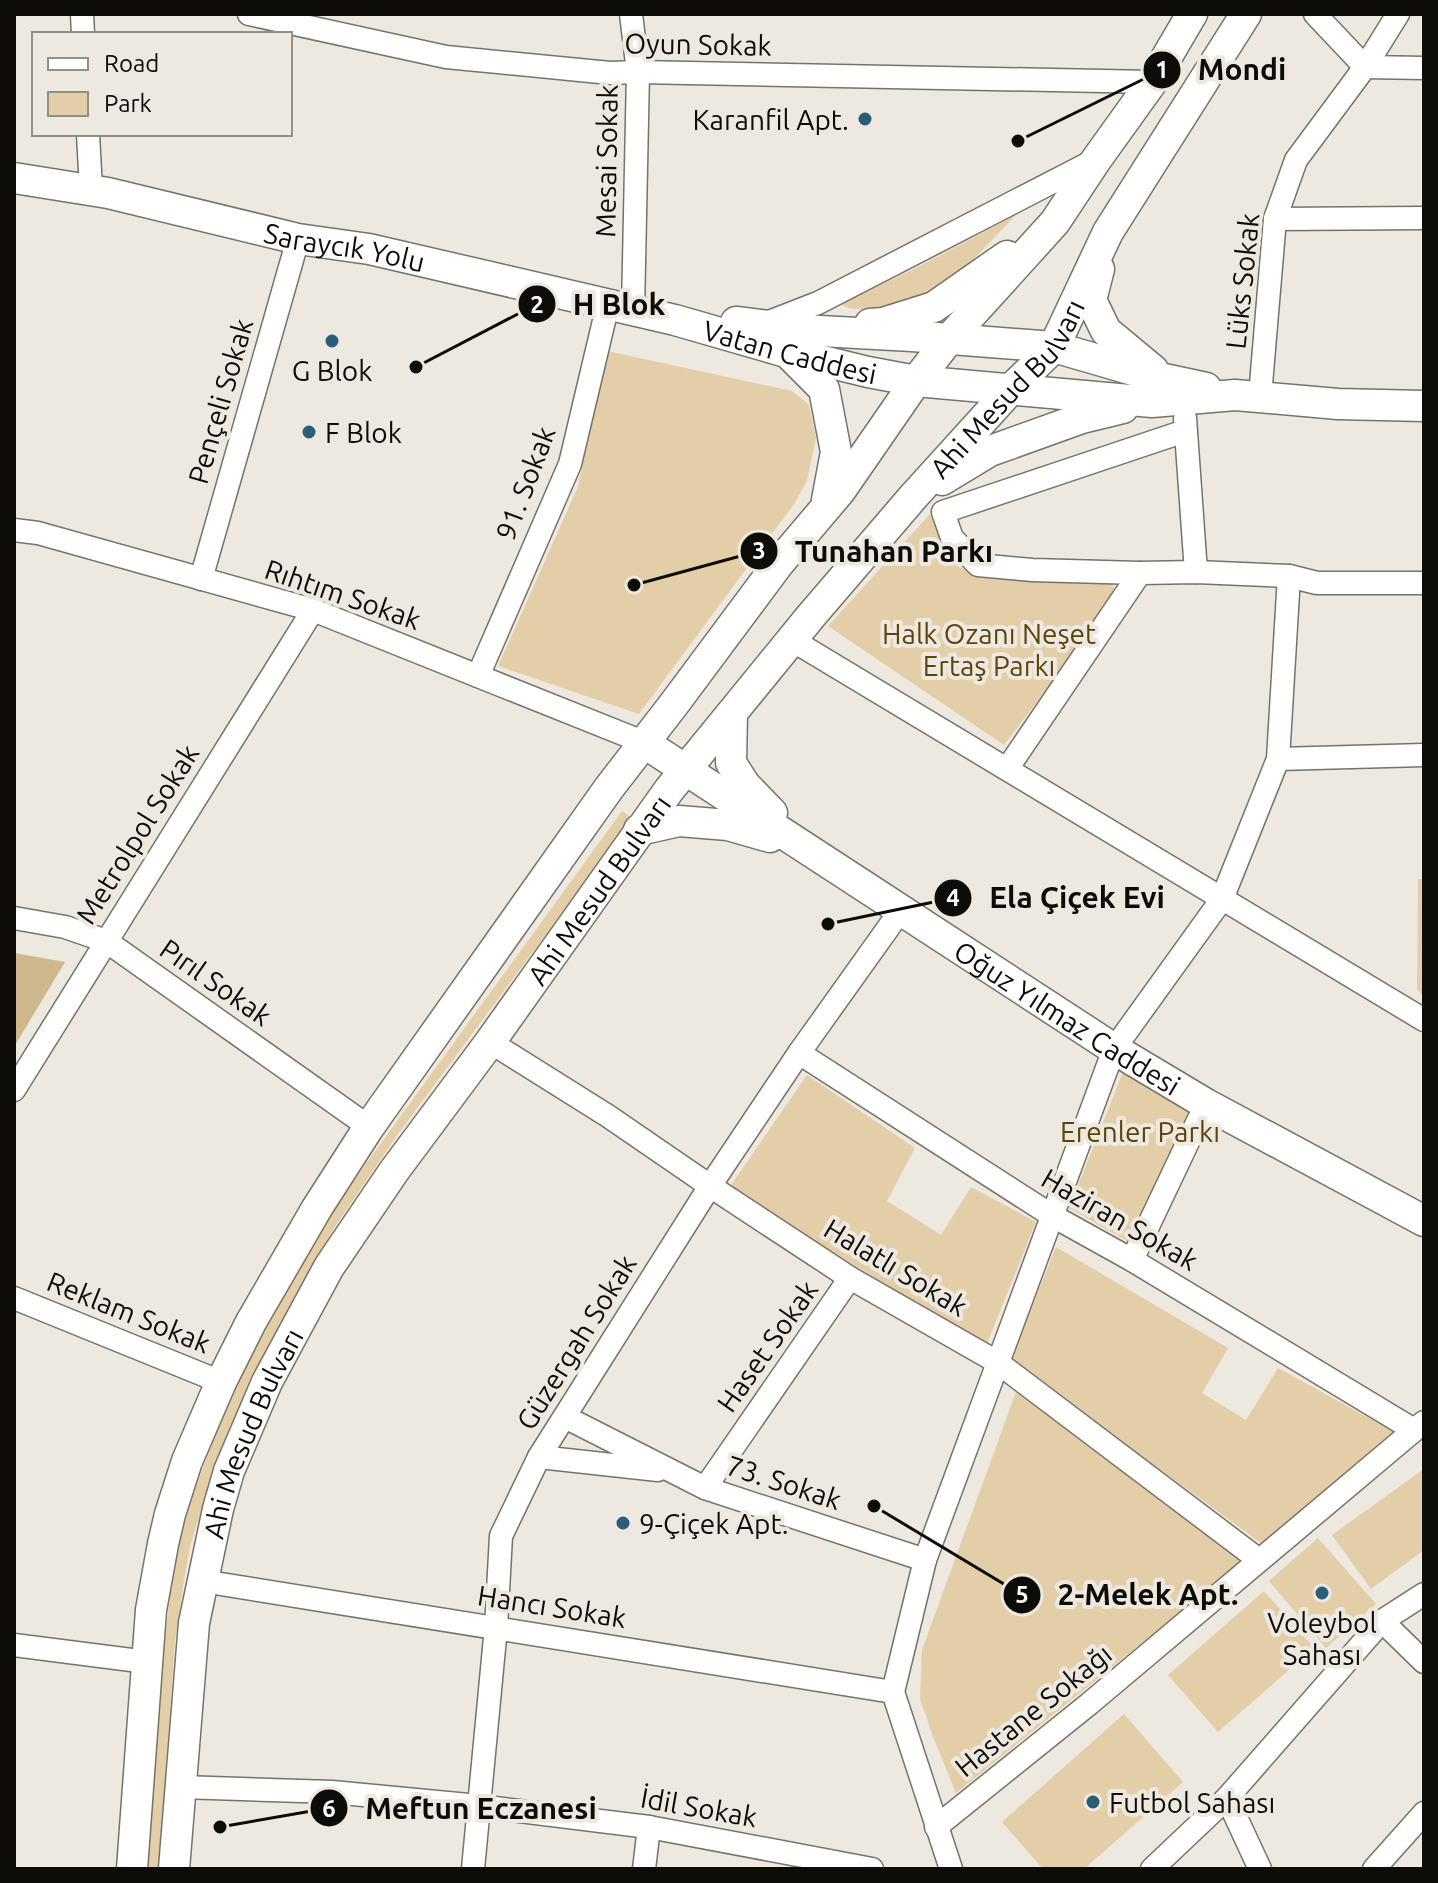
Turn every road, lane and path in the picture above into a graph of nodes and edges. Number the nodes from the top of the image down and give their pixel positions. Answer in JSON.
{"nodes":[{"id":1,"x":249,"y":14,"type":"edge"},
{"id":2,"x":631,"y":14,"type":"edge"},
{"id":3,"x":1192,"y":14,"type":"edge"},
{"id":4,"x":1246,"y":14,"type":"edge"},
{"id":5,"x":1315,"y":14,"type":"edge"},
{"id":6,"x":1398,"y":14,"type":"edge"},
{"id":7,"x":1365,"y":67,"type":"junction"},
{"id":8,"x":1424,"y":68,"type":"edge"},
{"id":9,"x":638,"y":72,"type":"junction"},
{"id":10,"x":1152,"y":82,"type":"junction"},
{"id":11,"x":88,"y":136,"type":"edge"},
{"id":12,"x":1096,"y":160,"type":"junction"},
{"id":13,"x":14,"y":178,"type":"edge"},
{"id":14,"x":91,"y":190,"type":"junction"},
{"id":15,"x":1424,"y":218,"type":"edge"},
{"id":16,"x":1275,"y":219,"type":"junction"},
{"id":17,"x":1055,"y":222,"type":"junction"},
{"id":18,"x":1108,"y":232,"type":"junction"},
{"id":19,"x":298,"y":239,"type":"junction"},
{"id":20,"x":620,"y":307,"type":"junction"},
{"id":21,"x":675,"y":320,"type":"junction"},
{"id":22,"x":762,"y":325,"type":"junction"},
{"id":23,"x":949,"y":339,"type":"junction"},
{"id":24,"x":794,"y":341,"type":"junction"},
{"id":25,"x":1054,"y":347,"type":"junction"},
{"id":26,"x":916,"y":381,"type":"junction"},
{"id":27,"x":1010,"y":390,"type":"junction"},
{"id":28,"x":1167,"y":393,"type":"junction"},
{"id":29,"x":1248,"y":396,"type":"junction"},
{"id":30,"x":1424,"y":406,"type":"edge"},
{"id":31,"x":1185,"y":431,"type":"junction"},
{"id":32,"x":913,"y":497,"type":"junction"},
{"id":33,"x":826,"y":508,"type":"junction"},
{"id":34,"x":14,"y":530,"type":"edge"},
{"id":35,"x":1196,"y":572,"type":"junction"},
{"id":36,"x":1140,"y":573,"type":"junction"},
{"id":37,"x":1289,"y":576,"type":"junction"},
{"id":38,"x":201,"y":579,"type":"junction"},
{"id":39,"x":1424,"y":583,"type":"edge"},
{"id":40,"x":313,"y":610,"type":"junction"},
{"id":41,"x":792,"y":640,"type":"junction"},
{"id":42,"x":478,"y":676,"type":"junction"},
{"id":43,"x":732,"y":714,"type":"junction"},
{"id":44,"x":643,"y":742,"type":"junction"},
{"id":45,"x":1424,"y":755,"type":"edge"},
{"id":46,"x":1278,"y":759,"type":"junction"},
{"id":47,"x":1007,"y":769,"type":"junction"},
{"id":48,"x":685,"y":771,"type":"junction"},
{"id":49,"x":639,"y":830,"type":"junction"},
{"id":50,"x":803,"y":847,"type":"junction"},
{"id":51,"x":1222,"y":899,"type":"junction"},
{"id":52,"x":901,"y":910,"type":"junction"},
{"id":53,"x":14,"y":918,"type":"edge"},
{"id":54,"x":106,"y":941,"type":"junction"},
{"id":55,"x":1424,"y":1020,"type":"edge"},
{"id":56,"x":490,"y":1042,"type":"junction"},
{"id":57,"x":1114,"y":1049,"type":"junction"},
{"id":58,"x":799,"y":1053,"type":"junction"},
{"id":59,"x":14,"y":1090,"type":"edge"},
{"id":60,"x":1206,"y":1104,"type":"junction"},
{"id":61,"x":369,"y":1127,"type":"junction"},
{"id":62,"x":710,"y":1186,"type":"junction"},
{"id":63,"x":1051,"y":1215,"type":"junction"},
{"id":64,"x":1424,"y":1221,"type":"edge"},
{"id":65,"x":1132,"y":1260,"type":"junction"},
{"id":66,"x":850,"y":1278,"type":"junction"},
{"id":67,"x":14,"y":1298,"type":"edge"},
{"id":68,"x":997,"y":1362,"type":"junction"},
{"id":69,"x":221,"y":1382,"type":"junction"},
{"id":70,"x":565,"y":1417,"type":"junction"},
{"id":71,"x":1419,"y":1426,"type":"edge"},
{"id":72,"x":539,"y":1457,"type":"junction"},
{"id":73,"x":672,"y":1472,"type":"junction"},
{"id":74,"x":705,"y":1488,"type":"junction"},
{"id":75,"x":925,"y":1560,"type":"junction"},
{"id":76,"x":1259,"y":1560,"type":"junction"},
{"id":77,"x":202,"y":1581,"type":"junction"},
{"id":78,"x":1424,"y":1594,"type":"edge"},
{"id":79,"x":1382,"y":1621,"type":"junction"},
{"id":80,"x":496,"y":1627,"type":"junction"},
{"id":81,"x":14,"y":1645,"type":"edge"},
{"id":82,"x":147,"y":1662,"type":"junction"},
{"id":83,"x":1424,"y":1662,"type":"edge"},
{"id":84,"x":893,"y":1692,"type":"junction"},
{"id":85,"x":181,"y":1787,"type":"junction"},
{"id":86,"x":1227,"y":1798,"type":"junction"},
{"id":87,"x":479,"y":1806,"type":"junction"},
{"id":88,"x":1424,"y":1813,"type":"edge"},
{"id":89,"x":649,"y":1827,"type":"junction"},
{"id":90,"x":936,"y":1827,"type":"junction"},
{"id":91,"x":132,"y":1869,"type":"edge"},
{"id":92,"x":174,"y":1869,"type":"edge"},
{"id":93,"x":473,"y":1869,"type":"edge"},
{"id":94,"x":644,"y":1869,"type":"edge"},
{"id":95,"x":872,"y":1869,"type":"edge"},
{"id":96,"x":951,"y":1869,"type":"edge"},
{"id":97,"x":1152,"y":1869,"type":"edge"},
{"id":98,"x":1260,"y":1869,"type":"edge"},
{"id":99,"x":1374,"y":1869,"type":"edge"}],
"edges":[{"from":1,"to":9,"type":"street","name":"Oyun Sokak"},
{"from":2,"to":9,"type":"street","name":"Mesai Sokak"},
{"from":3,"to":10,"type":"main road","name":"Ahi Mesud Bulvarı"},
{"from":4,"to":18,"type":"main road","name":"Ahi Mesud Bulvarı"},
{"from":5,"to":7,"type":"street"},
{"from":6,"to":7,"type":"street","name":"Lüks Sokak"},
{"from":7,"to":8,"type":"street"},
{"from":7,"to":16,"type":"street","name":"Lüks Sokak"},
{"from":9,"to":10,"type":"street","name":"Oyun Sokak"},
{"from":9,"to":20,"type":"street","name":"Mesai Sokak"},
{"from":10,"to":12,"type":"main road","name":"Ahi Mesud Bulvarı"},
{"from":11,"to":14,"type":"street"},
{"from":12,"to":17,"type":"main road","name":"Ahi Mesud Bulvarı"},
{"from":12,"to":22,"type":"street"},
{"from":13,"to":14,"type":"main road","name":"Saraycık Yolu"},
{"from":14,"to":19,"type":"main road","name":"Saraycık Yolu"},
{"from":15,"to":16,"type":"street"},
{"from":16,"to":29,"type":"street","name":"Lüks Sokak"},
{"from":17,"to":23,"type":"main road","name":"Ahi Mesud Bulvarı"},
{"from":17,"to":24,"type":"main road"},
{"from":18,"to":25,"type":"main road","name":"Ahi Mesud Bulvarı"},
{"from":18,"to":28,"type":"main road"},
{"from":19,"to":20,"type":"main road","name":"Saraycık Yolu"},
{"from":19,"to":38,"type":"street","name":"Pençeli Sokak"},
{"from":20,"to":21,"type":"main road","name":"Saraycık Yolu"},
{"from":20,"to":42,"type":"street","name":"91. Sokak"},
{"from":21,"to":22,"type":"main road","name":"Vatan Caddesi"},
{"from":21,"to":24,"type":"main road","name":"Vatan Caddesi"},
{"from":22,"to":24,"type":"main road","name":"Vatan Caddesi"},
{"from":23,"to":24,"type":"main road","name":"Vatan Caddesi"},
{"from":23,"to":25,"type":"main road","name":"Vatan Caddesi"},
{"from":23,"to":26,"type":"main road","name":"Ahi Mesud Bulvarı"},
{"from":24,"to":26,"type":"main road","name":"Vatan Caddesi"},
{"from":24,"to":33,"type":"main road"},
{"from":25,"to":27,"type":"main road","name":"Ahi Mesud Bulvarı"},
{"from":25,"to":28,"type":"main road","name":"Vatan Caddesi"},
{"from":26,"to":27,"type":"main road","name":"Vatan Caddesi"},
{"from":26,"to":33,"type":"main road","name":"Ahi Mesud Bulvarı"},
{"from":27,"to":28,"type":"main road","name":"Vatan Caddesi"},
{"from":27,"to":32,"type":"main road","name":"Ahi Mesud Bulvarı"},
{"from":28,"to":29,"type":"main road","name":"Vatan Caddesi"},
{"from":28,"to":31,"type":"street"},
{"from":28,"to":32,"type":"main road"},
{"from":29,"to":30,"type":"main road","name":"Vatan Caddesi"},
{"from":31,"to":35,"type":"street"},
{"from":31,"to":36,"type":"street"},
{"from":32,"to":41,"type":"main road","name":"Ahi Mesud Bulvarı"},
{"from":33,"to":44,"type":"main road","name":"Ahi Mesud Bulvarı"},
{"from":34,"to":38,"type":"street","name":"Rıhtım Sokak"},
{"from":35,"to":36,"type":"street"},
{"from":35,"to":37,"type":"street"},
{"from":36,"to":47,"type":"street"},
{"from":37,"to":39,"type":"street"},
{"from":37,"to":46,"type":"street"},
{"from":38,"to":40,"type":"street","name":"Rıhtım Sokak"},
{"from":40,"to":42,"type":"street","name":"Rıhtım Sokak"},
{"from":40,"to":54,"type":"street","name":"Metrolpol Sokak"},
{"from":41,"to":43,"type":"main road","name":"Ahi Mesud Bulvarı"},
{"from":41,"to":47,"type":"street"},
{"from":42,"to":44,"type":"street","name":"Rıhtım Sokak"},
{"from":43,"to":48,"type":"main road","name":"Ahi Mesud Bulvarı"},
{"from":43,"to":50,"type":"main road"},
{"from":44,"to":48,"type":"main road"},
{"from":44,"to":61,"type":"main road","name":"Ahi Mesud Bulvarı"},
{"from":45,"to":46,"type":"street"},
{"from":46,"to":51,"type":"street"},
{"from":47,"to":51,"type":"street"},
{"from":48,"to":49,"type":"main road","name":"Ahi Mesud Bulvarı"},
{"from":48,"to":50,"type":"main road"},
{"from":49,"to":50,"type":"main road"},
{"from":49,"to":56,"type":"main road","name":"Ahi Mesud Bulvarı"},
{"from":50,"to":52,"type":"main road","name":"Oğuz Yılmaz Caddesi"},
{"from":51,"to":55,"type":"street"},
{"from":51,"to":57,"type":"street"},
{"from":52,"to":57,"type":"main road","name":"Oğuz Yılmaz Caddesi"},
{"from":52,"to":58,"type":"street","name":"Güzergah Sokak"},
{"from":53,"to":54,"type":"street","name":"Pırıl Sokak"},
{"from":54,"to":59,"type":"street","name":"Metrolpol Sokak"},
{"from":54,"to":61,"type":"street","name":"Pırıl Sokak"},
{"from":56,"to":62,"type":"street","name":"Halatlı Sokak"},
{"from":56,"to":77,"type":"main road","name":"Ahi Mesud Bulvarı"},
{"from":57,"to":60,"type":"main road","name":"Oğuz Yılmaz Caddesi"},
{"from":57,"to":63,"type":"street"},
{"from":58,"to":62,"type":"street","name":"Güzergah Sokak"},
{"from":58,"to":63,"type":"street","name":"Haziran Sokak"},
{"from":60,"to":64,"type":"main road","name":"Oğuz Yılmaz Caddesi"},
{"from":60,"to":65,"type":"street"},
{"from":61,"to":69,"type":"main road","name":"Ahi Mesud Bulvarı"},
{"from":62,"to":66,"type":"street","name":"Halatlı Sokak"},
{"from":62,"to":70,"type":"street","name":"Güzergah Sokak"},
{"from":63,"to":65,"type":"street","name":"Haziran Sokak"},
{"from":63,"to":68,"type":"street"},
{"from":65,"to":71,"type":"street","name":"Haziran Sokak"},
{"from":66,"to":68,"type":"street","name":"Halatlı Sokak"},
{"from":66,"to":74,"type":"street","name":"Haset Sokak"},
{"from":67,"to":69,"type":"street","name":"Reklam Sokak"},
{"from":68,"to":75,"type":"street"},
{"from":68,"to":76,"type":"street","name":"Halatlı Sokak"},
{"from":69,"to":82,"type":"main road","name":"Ahi Mesud Bulvarı"},
{"from":70,"to":72,"type":"street","name":"Güzergah Sokak"},
{"from":70,"to":73,"type":"street","name":"73. Sokak"},
{"from":71,"to":76,"type":"street","name":"Hastane Sokağı"},
{"from":72,"to":73,"type":"street","name":"73. Sokak"},
{"from":72,"to":80,"type":"street","name":"Güzergah Sokak"},
{"from":73,"to":74,"type":"street","name":"73. Sokak"},
{"from":74,"to":75,"type":"street","name":"73. Sokak"},
{"from":75,"to":84,"type":"street"},
{"from":76,"to":90,"type":"street","name":"Hastane Sokağı"},
{"from":77,"to":80,"type":"street","name":"Hancı Sokak"},
{"from":77,"to":85,"type":"main road","name":"Ahi Mesud Bulvarı"},
{"from":78,"to":79,"type":"street"},
{"from":79,"to":83,"type":"street"},
{"from":79,"to":86,"type":"street"},
{"from":80,"to":84,"type":"street","name":"Hancı Sokak"},
{"from":80,"to":87,"type":"street","name":"Güzergah Sokak"},
{"from":81,"to":82,"type":"street"},
{"from":82,"to":91,"type":"main road","name":"Ahi Mesud Bulvarı"},
{"from":84,"to":90,"type":"street"},
{"from":85,"to":87,"type":"street","name":"İdil Sokak"},
{"from":85,"to":92,"type":"main road","name":"Ahi Mesud Bulvarı"},
{"from":86,"to":97,"type":"street"},
{"from":86,"to":98,"type":"street"},
{"from":87,"to":89,"type":"street","name":"İdil Sokak"},
{"from":87,"to":93,"type":"street","name":"Güzergah Sokak"},
{"from":88,"to":99,"type":"street"},
{"from":89,"to":94,"type":"street"},
{"from":89,"to":95,"type":"street","name":"İdil Sokak"},
{"from":90,"to":96,"type":"street"}]}
